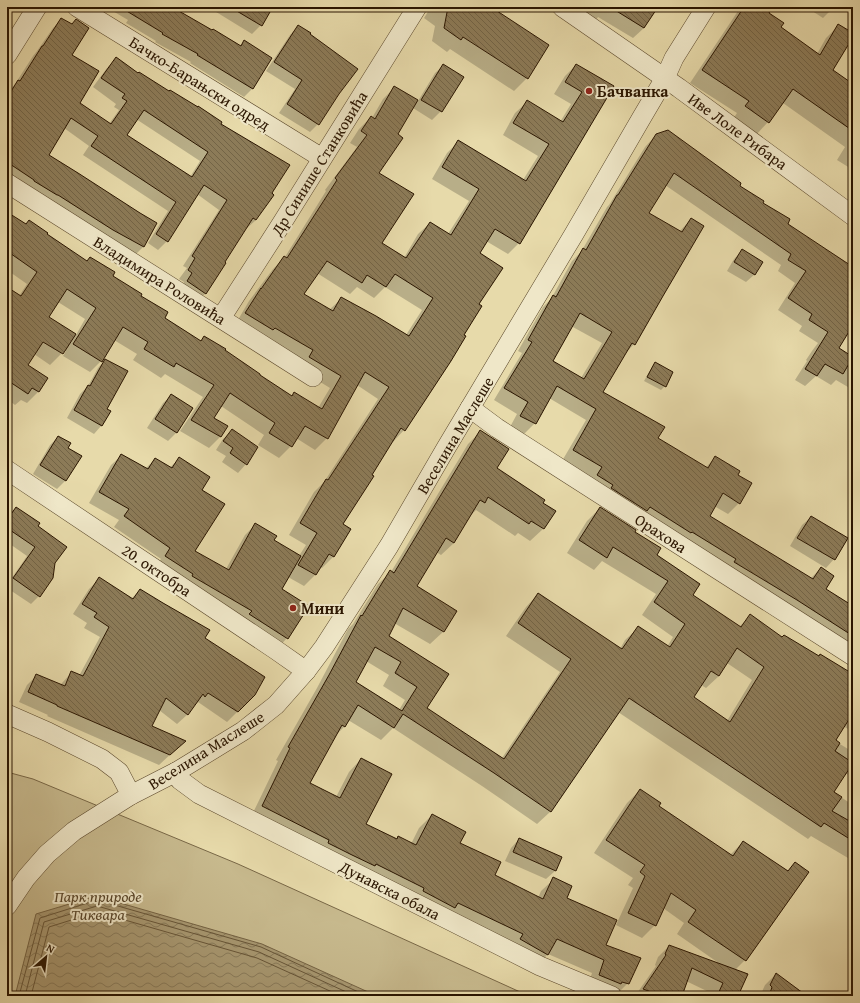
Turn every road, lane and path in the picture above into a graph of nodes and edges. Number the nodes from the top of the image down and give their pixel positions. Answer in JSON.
{"nodes":[{"id":1,"x":37,"y":7,"type":"edge"},
{"id":2,"x":78,"y":7,"type":"edge"},
{"id":3,"x":416,"y":7,"type":"edge"},
{"id":4,"x":562,"y":7,"type":"edge"},
{"id":5,"x":706,"y":7,"type":"edge"},
{"id":6,"x":7,"y":55,"type":"edge"},
{"id":7,"x":665,"y":78,"type":"junction"},
{"id":8,"x":322,"y":158,"type":"junction"},
{"id":9,"x":7,"y":183,"type":"edge"},
{"id":10,"x":853,"y":216,"type":"edge"},
{"id":11,"x":221,"y":318,"type":"junction"},
{"id":12,"x":313,"y":377,"type":"dead end"},
{"id":13,"x":470,"y":408,"type":"junction"},
{"id":14,"x":7,"y":470,"type":"edge"},
{"id":15,"x":853,"y":656,"type":"edge"},
{"id":16,"x":306,"y":671,"type":"junction"},
{"id":17,"x":7,"y":714,"type":"edge"},
{"id":18,"x":176,"y":772,"type":"junction"},
{"id":19,"x":131,"y":796,"type":"junction"},
{"id":20,"x":7,"y":906,"type":"edge"},
{"id":21,"x":612,"y":996,"type":"edge"}],
"edges":[{"from":1,"to":6,"type":"street"},
{"from":2,"to":8,"type":"street","name":"Бачко-Барањски одред"},
{"from":3,"to":8,"type":"street","name":"Др Синише Станковића"},
{"from":4,"to":7,"type":"street","name":"Иве Лоле Рибара"},
{"from":5,"to":7,"type":"street","name":"Веселина Маслеше"},
{"from":7,"to":10,"type":"street","name":"Иве Лоле Рибара"},
{"from":7,"to":13,"type":"street","name":"Веселина Маслеше"},
{"from":8,"to":11,"type":"street","name":"Др Синише Станковића"},
{"from":9,"to":11,"type":"street","name":"Владимира Роловића"},
{"from":11,"to":12,"type":"street","name":"Владимира Роловића"},
{"from":13,"to":15,"type":"street","name":"Орахова"},
{"from":13,"to":16,"type":"street","name":"Веселина Маслеше"},
{"from":14,"to":16,"type":"street","name":"20. октобра"},
{"from":16,"to":18,"type":"street","name":"Веселина Маслеше"},
{"from":17,"to":19,"type":"street"},
{"from":18,"to":19,"type":"street","name":"Веселина Маслеше"},
{"from":18,"to":21,"type":"street","name":"Дунавска обала"},
{"from":19,"to":20,"type":"street","name":"Веселина Маслеше"}]}
